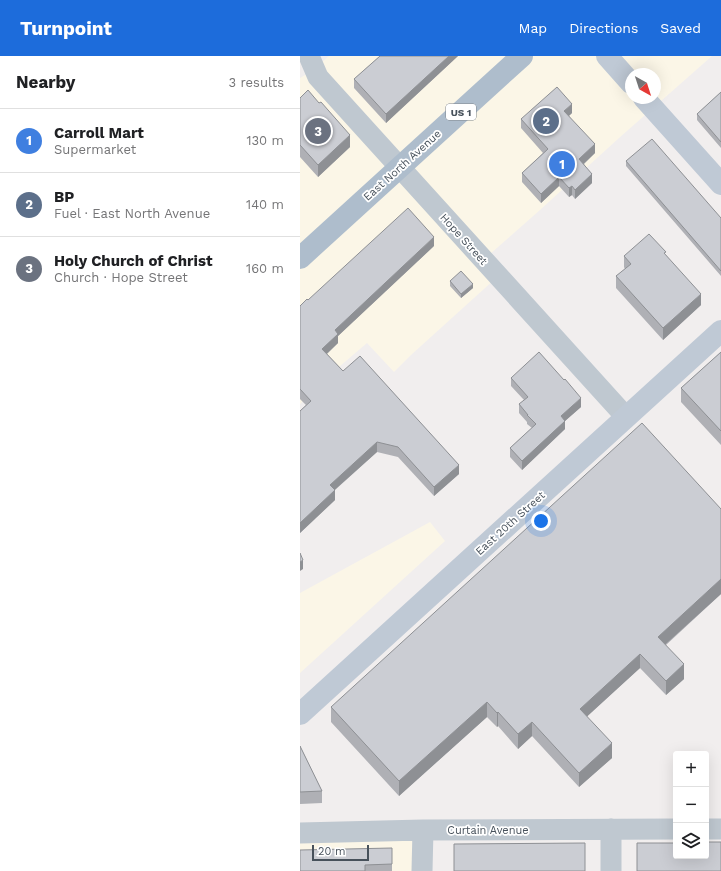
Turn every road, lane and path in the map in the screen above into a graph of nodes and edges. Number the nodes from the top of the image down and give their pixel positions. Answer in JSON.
{"nodes":[{"id":1,"x":309,"y":56,"type":"edge"},
{"id":2,"x":522,"y":56,"type":"edge"},
{"id":3,"x":607,"y":56,"type":"edge"},
{"id":4,"x":625,"y":76,"type":"edge"},
{"id":5,"x":649,"y":104,"type":"edge"},
{"id":6,"x":400,"y":167,"type":"junction"},
{"id":7,"x":721,"y":184,"type":"edge"},
{"id":8,"x":300,"y":258,"type":"edge"},
{"id":9,"x":721,"y":332,"type":"edge"},
{"id":10,"x":626,"y":418,"type":"junction"},
{"id":11,"x":300,"y":714,"type":"edge"},
{"id":12,"x":611,"y":829,"type":"junction"},
{"id":13,"x":673,"y":829,"type":"edge"},
{"id":14,"x":709,"y":829,"type":"edge"},
{"id":15,"x":721,"y":829,"type":"edge"},
{"id":16,"x":423,"y":830,"type":"junction"},
{"id":17,"x":300,"y":833,"type":"edge"},
{"id":18,"x":422,"y":871,"type":"edge"},
{"id":19,"x":611,"y":871,"type":"edge"}],
"edges":[{"from":1,"to":6,"type":"street","name":"Hope Street"},
{"from":2,"to":6,"type":"main road","name":"East North Avenue","number":"US 1"},
{"from":3,"to":4,"type":"street"},
{"from":5,"to":7,"type":"street"},
{"from":6,"to":8,"type":"main road","name":"East North Avenue","number":"US 1"},
{"from":6,"to":10,"type":"street","name":"Hope Street"},
{"from":9,"to":10,"type":"street","name":"East 20th Street"},
{"from":10,"to":11,"type":"street","name":"East 20th Street"},
{"from":12,"to":13,"type":"street","name":"Curtain Avenue"},
{"from":12,"to":16,"type":"street","name":"Curtain Avenue"},
{"from":12,"to":19,"type":"street"},
{"from":14,"to":15,"type":"street"},
{"from":16,"to":17,"type":"street","name":"Curtain Avenue"},
{"from":16,"to":18,"type":"street"}]}
